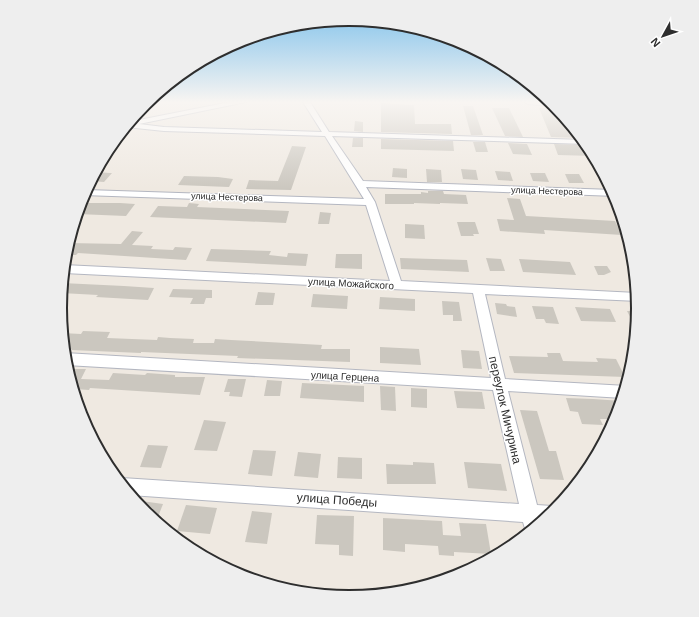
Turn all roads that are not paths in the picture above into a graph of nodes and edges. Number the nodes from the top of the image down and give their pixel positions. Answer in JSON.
{"nodes":[{"id":1,"x":229,"y":131,"type":"edge"},
{"id":2,"x":325,"y":131,"type":"edge"},
{"id":3,"x":328,"y":135,"type":"junction"},
{"id":4,"x":577,"y":142,"type":"edge"},
{"id":5,"x":360,"y":184,"type":"junction"},
{"id":6,"x":92,"y":193,"type":"edge"},
{"id":7,"x":607,"y":194,"type":"edge"},
{"id":8,"x":370,"y":202,"type":"junction"},
{"id":9,"x":69,"y":269,"type":"edge"},
{"id":10,"x":397,"y":285,"type":"junction"},
{"id":11,"x":478,"y":289,"type":"junction"},
{"id":12,"x":631,"y":297,"type":"edge"},
{"id":13,"x":71,"y":359,"type":"edge"},
{"id":14,"x":499,"y":385,"type":"junction"},
{"id":15,"x":619,"y":392,"type":"edge"},
{"id":16,"x":130,"y":487,"type":"edge"},
{"id":17,"x":530,"y":513,"type":"junction"},
{"id":18,"x":543,"y":514,"type":"edge"},
{"id":19,"x":533,"y":524,"type":"edge"}],
"edges":[{"from":1,"to":3,"type":"street"},
{"from":2,"to":3,"type":"street"},
{"from":3,"to":4,"type":"street"},
{"from":3,"to":5,"type":"street"},
{"from":5,"to":7,"type":"street","name":"улица Нестерова"},
{"from":5,"to":8,"type":"street"},
{"from":6,"to":8,"type":"street","name":"улица Нестерова"},
{"from":8,"to":10,"type":"street"},
{"from":9,"to":10,"type":"street","name":"улица Можайского"},
{"from":10,"to":11,"type":"street","name":"улица Можайского"},
{"from":11,"to":12,"type":"street","name":"улица Можайского"},
{"from":11,"to":14,"type":"street","name":"переулок Мичурина"},
{"from":13,"to":14,"type":"street","name":"улица Герцена"},
{"from":14,"to":15,"type":"street","name":"улица Герцена"},
{"from":14,"to":17,"type":"street","name":"переулок Мичурина"},
{"from":16,"to":17,"type":"street","name":"улица Победы"},
{"from":17,"to":18,"type":"street","name":"улица Победы"},
{"from":17,"to":19,"type":"street","name":"переулок Мичурина"}]}
